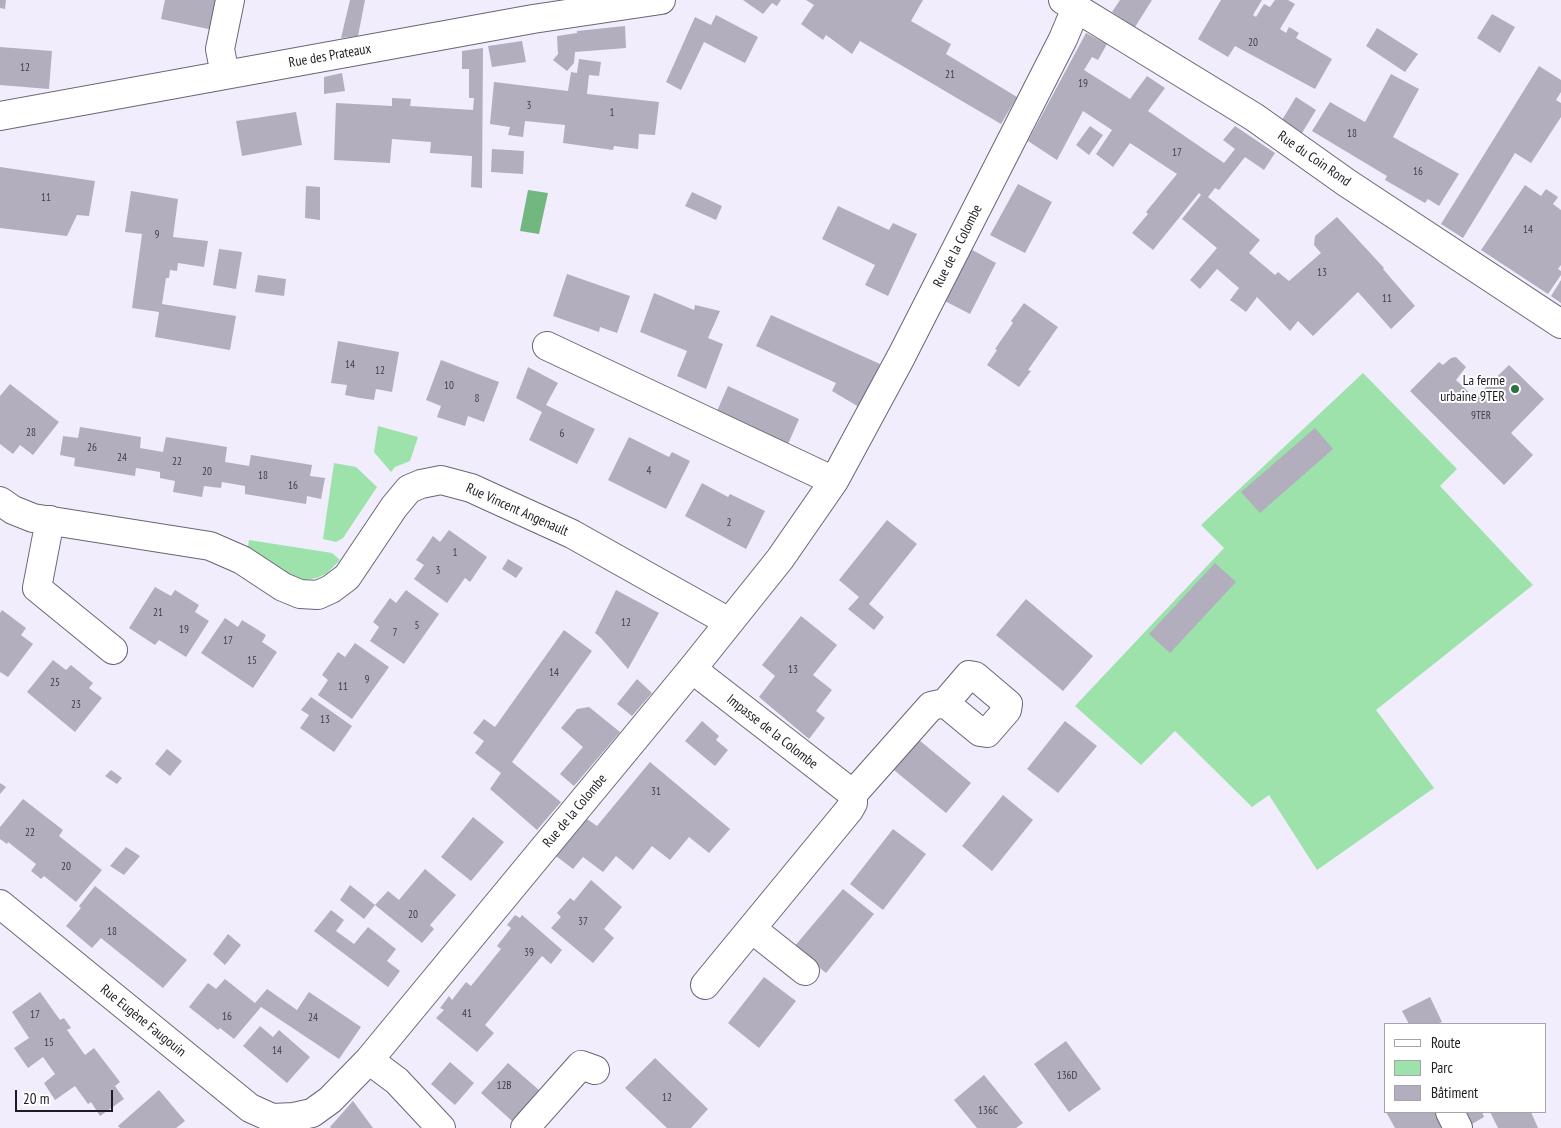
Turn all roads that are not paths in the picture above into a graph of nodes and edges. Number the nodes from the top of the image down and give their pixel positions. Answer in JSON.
{"nodes":[{"id":1,"x":230,"y":0,"type":"edge"},
{"id":2,"x":661,"y":0,"type":"edge"},
{"id":3,"x":1070,"y":5,"type":"edge"},
{"id":4,"x":226,"y":75,"type":"junction"},
{"id":5,"x":0,"y":116,"type":"edge"},
{"id":6,"x":1561,"y":324,"type":"edge"},
{"id":7,"x":547,"y":346,"type":"dead end"},
{"id":8,"x":834,"y":481,"type":"junction"},
{"id":9,"x":0,"y":501,"type":"edge"},
{"id":10,"x":50,"y":520,"type":"junction"},
{"id":11,"x":729,"y":622,"type":"junction"},
{"id":12,"x":113,"y":650,"type":"dead end"},
{"id":13,"x":692,"y":669,"type":"junction"},
{"id":14,"x":945,"y":703,"type":"dead end"},
{"id":15,"x":852,"y":794,"type":"junction"},
{"id":16,"x":0,"y":904,"type":"edge"},
{"id":17,"x":752,"y":929,"type":"junction"},
{"id":18,"x":805,"y":972,"type":"dead end"},
{"id":19,"x":705,"y":986,"type":"dead end"},
{"id":20,"x":370,"y":1060,"type":"junction"},
{"id":21,"x":595,"y":1070,"type":"dead end"},
{"id":22,"x":1450,"y":1113,"type":"edge"},
{"id":23,"x":294,"y":1123,"type":"edge"},
{"id":24,"x":441,"y":1128,"type":"edge"},
{"id":25,"x":525,"y":1128,"type":"edge"},
{"id":26,"x":1458,"y":1128,"type":"edge"}],
"edges":[{"from":1,"to":4,"type":"street"},
{"from":2,"to":4,"type":"street","name":"Rue des Prateaux"},
{"from":3,"to":6,"type":"street","name":"Rue du Coin Rond"},
{"from":3,"to":8,"type":"street","name":"Rue de la Colombe"},
{"from":4,"to":5,"type":"street","name":"Rue des Prateaux"},
{"from":7,"to":8,"type":"street"},
{"from":8,"to":11,"type":"street","name":"Rue de la Colombe"},
{"from":9,"to":10,"type":"street","name":"Rue Vincent Angenault"},
{"from":10,"to":11,"type":"street","name":"Rue Vincent Angenault"},
{"from":10,"to":12,"type":"street"},
{"from":11,"to":13,"type":"street","name":"Rue de la Colombe"},
{"from":13,"to":15,"type":"street","name":"Impasse de la Colombe"},
{"from":13,"to":20,"type":"street","name":"Rue de la Colombe"},
{"from":14,"to":15,"type":"street"},
{"from":15,"to":17,"type":"street"},
{"from":16,"to":23,"type":"street","name":"Rue Eugène Faugouin"},
{"from":17,"to":18,"type":"street"},
{"from":17,"to":19,"type":"street"},
{"from":20,"to":23,"type":"street","name":"Rue de la Colombe"},
{"from":20,"to":24,"type":"street"},
{"from":21,"to":25,"type":"street"},
{"from":22,"to":26,"type":"street"}]}
